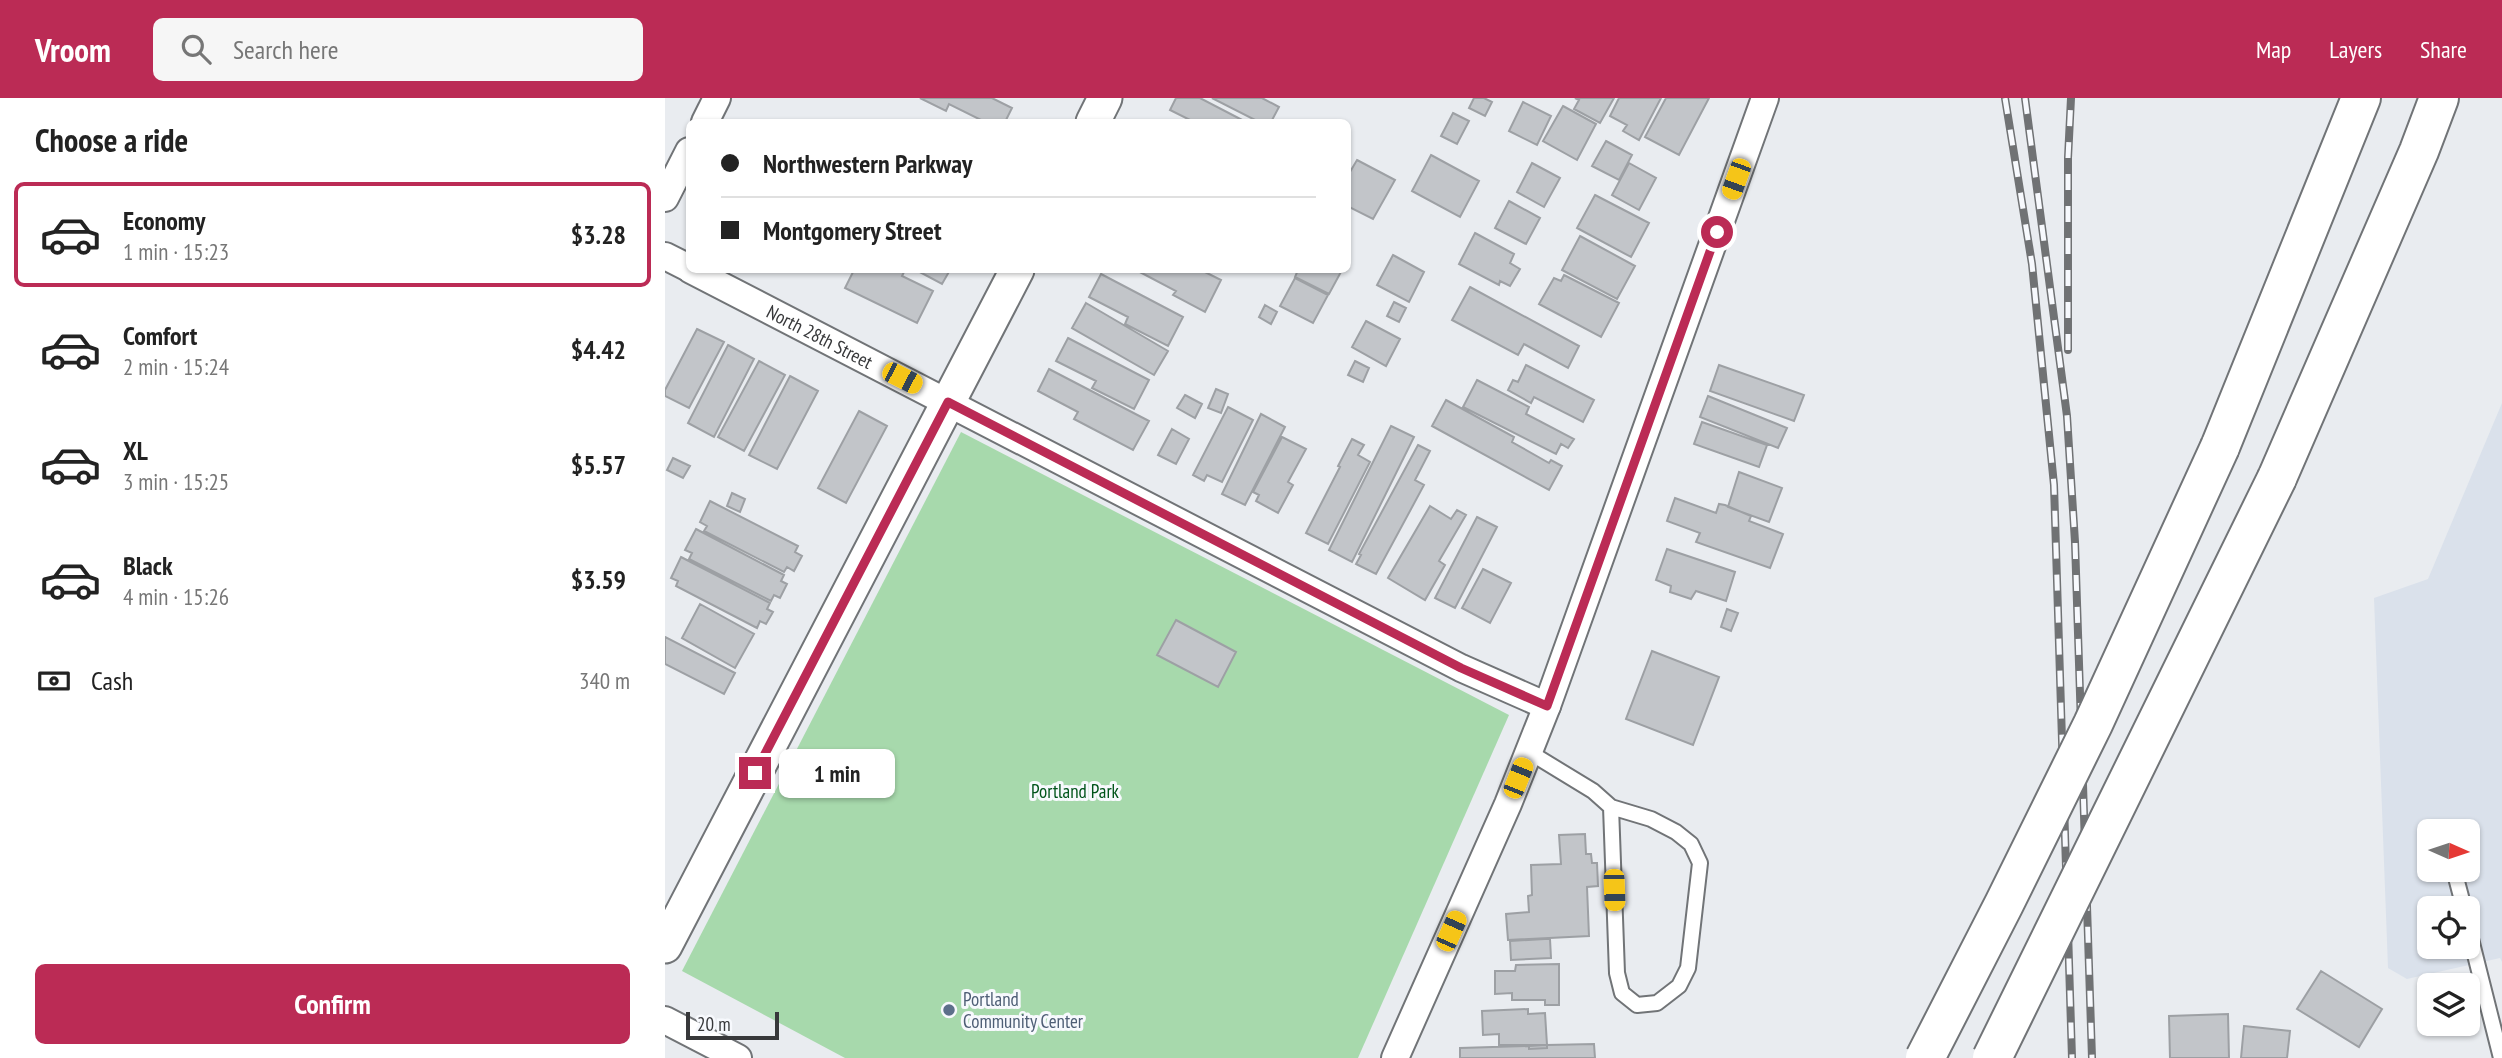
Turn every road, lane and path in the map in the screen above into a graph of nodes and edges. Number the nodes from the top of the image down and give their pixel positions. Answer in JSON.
{"nodes":[{"id":1,"x":717,"y":98,"type":"edge"},
{"id":2,"x":1105,"y":98,"type":"edge"},
{"id":3,"x":1765,"y":98,"type":"edge"},
{"id":4,"x":2361,"y":98,"type":"edge"},
{"id":5,"x":2439,"y":98,"type":"edge"},
{"id":6,"x":706,"y":119,"type":"edge"},
{"id":7,"x":1094,"y":119,"type":"edge"},
{"id":8,"x":686,"y":157,"type":"edge"},
{"id":9,"x":665,"y":198,"type":"edge"},
{"id":10,"x":665,"y":256,"type":"edge"},
{"id":11,"x":686,"y":267,"type":"edge"},
{"id":12,"x":698,"y":273,"type":"edge"},
{"id":13,"x":1015,"y":273,"type":"edge"},
{"id":14,"x":948,"y":402,"type":"junction"},
{"id":15,"x":1547,"y":706,"type":"junction"},
{"id":16,"x":1529,"y":752,"type":"junction"},
{"id":17,"x":1611,"y":807,"type":"junction"},
{"id":18,"x":665,"y":946,"type":"edge"},
{"id":19,"x":2476,"y":959,"type":"edge"},
{"id":20,"x":665,"y":1020,"type":"edge"},
{"id":21,"x":738,"y":1058,"type":"edge"},
{"id":22,"x":1395,"y":1058,"type":"edge"},
{"id":23,"x":1925,"y":1058,"type":"edge"},
{"id":24,"x":1992,"y":1058,"type":"edge"},
{"id":25,"x":2501,"y":1058,"type":"edge"}],
"edges":[{"from":1,"to":6,"type":"street"},
{"from":2,"to":7,"type":"street"},
{"from":3,"to":15,"type":"street"},
{"from":4,"to":23,"type":"highway","bridge":true},
{"from":5,"to":24,"type":"highway","bridge":true},
{"from":8,"to":9,"type":"street"},
{"from":10,"to":11,"type":"street","name":"North 28th Street"},
{"from":12,"to":14,"type":"street","name":"North 28th Street"},
{"from":13,"to":14,"type":"street"},
{"from":14,"to":15,"type":"street","name":"North 28th Street"},
{"from":14,"to":18,"type":"street"},
{"from":15,"to":16,"type":"street"},
{"from":16,"to":17,"type":"lane"},
{"from":16,"to":22,"type":"street"},
{"from":17,"to":17,"type":"lane"},
{"from":19,"to":25,"type":"lane"},
{"from":20,"to":21,"type":"street"}]}
